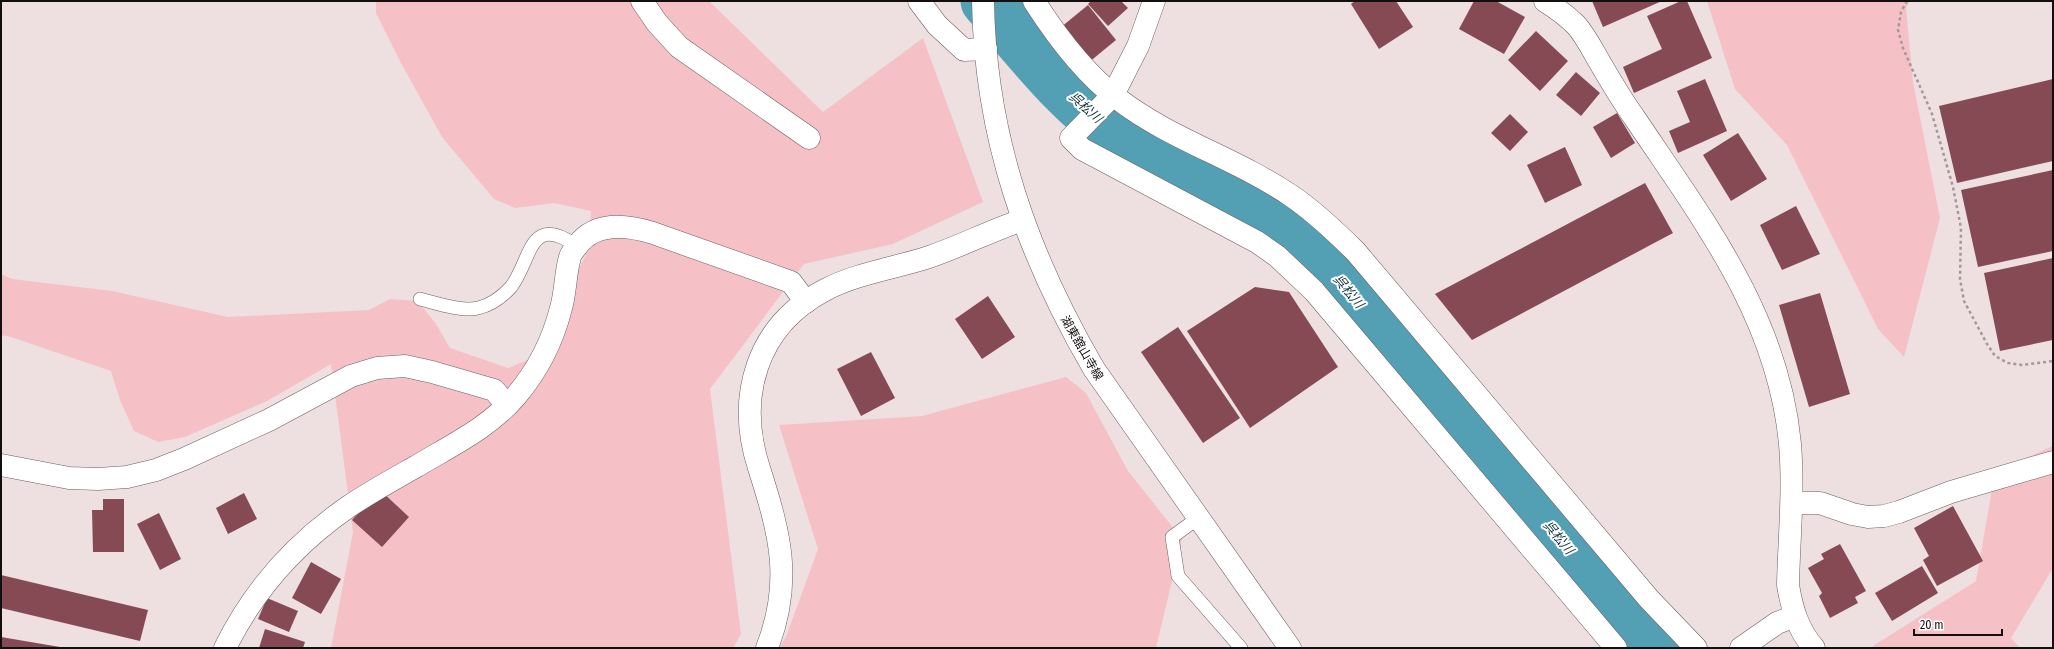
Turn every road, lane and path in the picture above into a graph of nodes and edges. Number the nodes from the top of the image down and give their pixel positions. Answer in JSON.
{"nodes":[{"id":1,"x":919,"y":1,"type":"edge"},
{"id":2,"x":983,"y":1,"type":"edge"},
{"id":3,"x":1034,"y":1,"type":"edge"},
{"id":4,"x":1154,"y":1,"type":"edge"},
{"id":5,"x":1545,"y":1,"type":"edge"},
{"id":6,"x":1907,"y":1,"type":"edge"},
{"id":7,"x":649,"y":3,"type":"edge"},
{"id":8,"x":986,"y":45,"type":"junction"},
{"id":9,"x":1109,"y":99,"type":"junction"},
{"id":10,"x":809,"y":138,"type":"dead end"},
{"id":11,"x":1022,"y":220,"type":"junction"},
{"id":12,"x":577,"y":246,"type":"junction"},
{"id":13,"x":420,"y":299,"type":"dead end"},
{"id":14,"x":806,"y":302,"type":"junction"},
{"id":15,"x":2053,"y":361,"type":"edge"},
{"id":16,"x":507,"y":405,"type":"junction"},
{"id":17,"x":2053,"y":462,"type":"edge"},
{"id":18,"x":1,"y":465,"type":"edge"},
{"id":19,"x":1792,"y":503,"type":"junction"},
{"id":20,"x":1198,"y":518,"type":"junction"},
{"id":21,"x":1795,"y":616,"type":"junction"},
{"id":22,"x":225,"y":648,"type":"edge"},
{"id":23,"x":767,"y":648,"type":"edge"},
{"id":24,"x":1241,"y":648,"type":"edge"},
{"id":25,"x":1290,"y":648,"type":"edge"},
{"id":26,"x":1616,"y":648,"type":"edge"},
{"id":27,"x":1696,"y":648,"type":"edge"},
{"id":28,"x":1741,"y":648,"type":"edge"},
{"id":29,"x":1814,"y":648,"type":"edge"}],
"edges":[{"from":1,"to":8,"type":"street"},
{"from":2,"to":8,"type":"street","name":"湖東舘山寺線"},
{"from":3,"to":9,"type":"street"},
{"from":4,"to":9,"type":"street"},
{"from":5,"to":19,"type":"street"},
{"from":6,"to":15,"type":"path"},
{"from":7,"to":10,"type":"street"},
{"from":8,"to":11,"type":"street","name":"湖東舘山寺線"},
{"from":9,"to":26,"type":"street"},
{"from":9,"to":27,"type":"street"},
{"from":11,"to":14,"type":"street"},
{"from":11,"to":20,"type":"street","name":"湖東舘山寺線"},
{"from":12,"to":13,"type":"lane"},
{"from":12,"to":14,"type":"street"},
{"from":12,"to":16,"type":"street"},
{"from":14,"to":23,"type":"street"},
{"from":16,"to":18,"type":"street"},
{"from":16,"to":22,"type":"street"},
{"from":17,"to":19,"type":"street"},
{"from":19,"to":21,"type":"street"},
{"from":20,"to":24,"type":"lane"},
{"from":20,"to":25,"type":"street","name":"湖東舘山寺線"},
{"from":21,"to":28,"type":"street"},
{"from":21,"to":29,"type":"street"}]}
